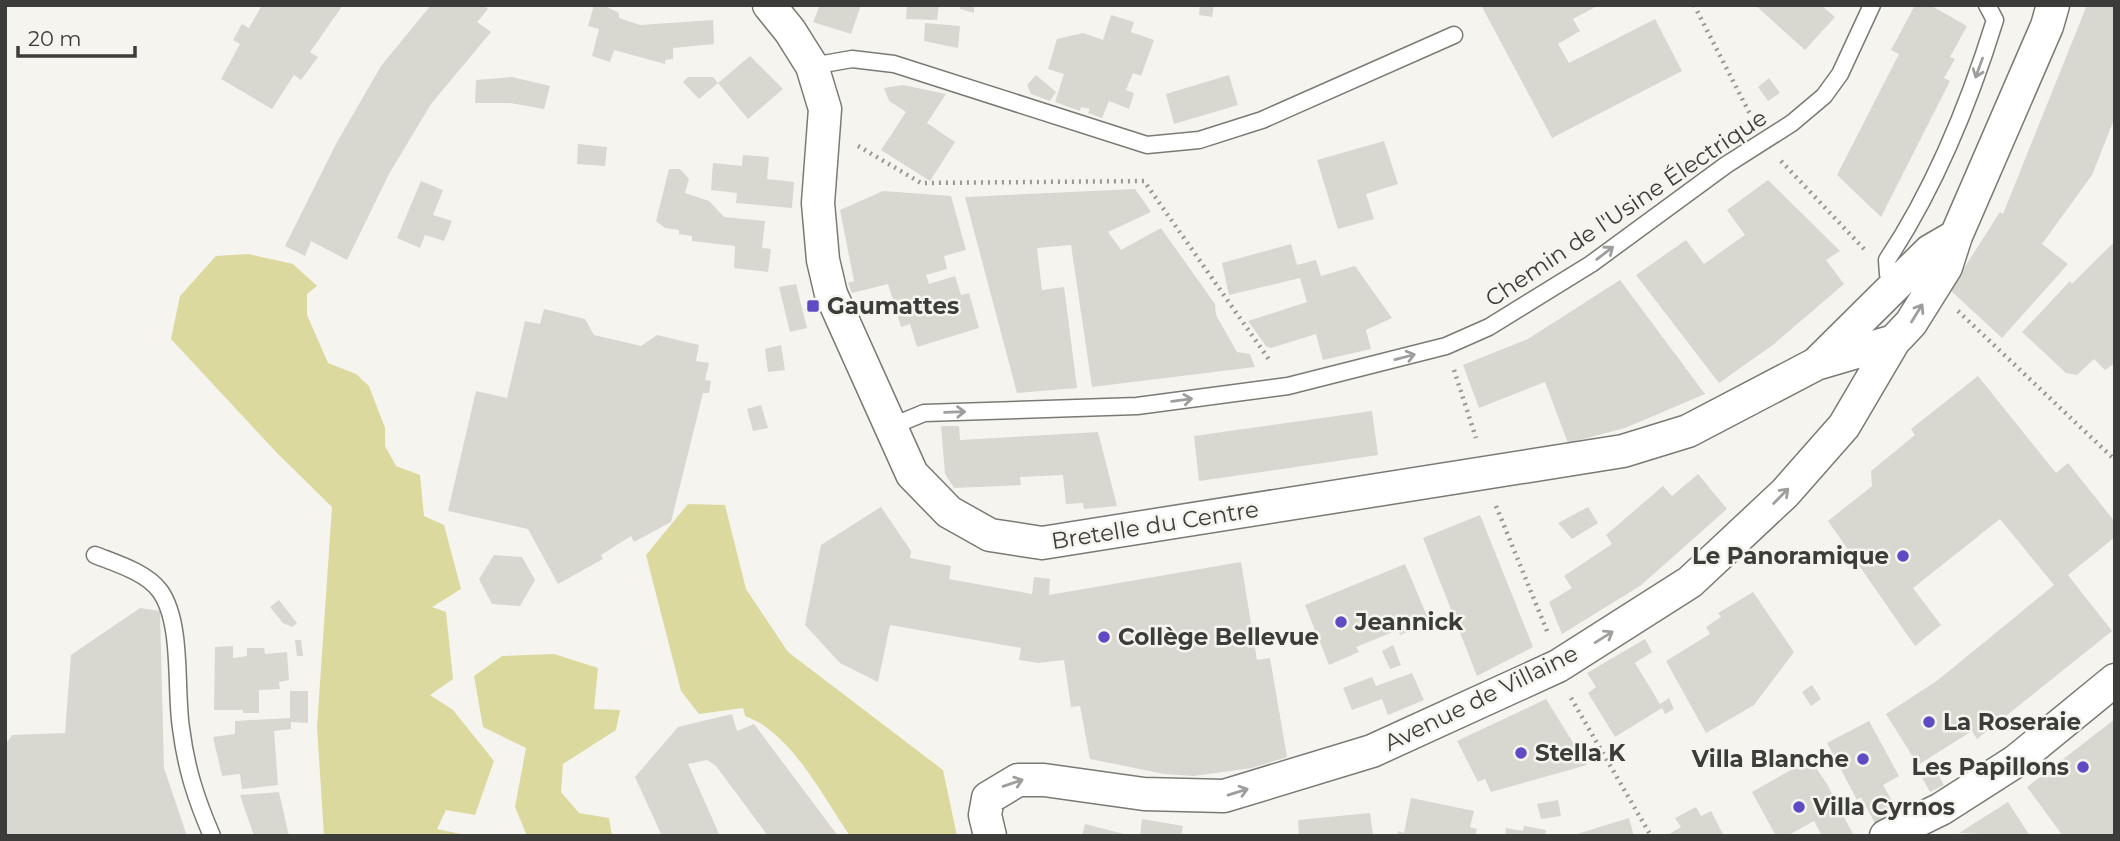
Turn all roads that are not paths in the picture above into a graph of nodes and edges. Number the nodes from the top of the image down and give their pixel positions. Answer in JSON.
{"nodes":[{"id":1,"x":769,"y":5,"type":"edge"},
{"id":2,"x":1872,"y":5,"type":"edge"},
{"id":3,"x":1987,"y":5,"type":"edge"},
{"id":4,"x":2053,"y":5,"type":"edge"},
{"id":5,"x":1454,"y":35,"type":"dead end"},
{"id":6,"x":813,"y":66,"type":"junction"},
{"id":7,"x":1956,"y":236,"type":"junction"},
{"id":8,"x":1895,"y":287,"type":"junction"},
{"id":9,"x":1894,"y":341,"type":"junction"},
{"id":10,"x":1816,"y":364,"type":"junction"},
{"id":11,"x":1855,"y":405,"type":"junction"},
{"id":12,"x":890,"y":427,"type":"junction"},
{"id":13,"x":95,"y":555,"type":"dead end"},
{"id":14,"x":2115,"y":680,"type":"edge"},
{"id":15,"x":212,"y":836,"type":"edge"},
{"id":16,"x":990,"y":836,"type":"edge"},
{"id":17,"x":1886,"y":836,"type":"edge"}],
"edges":[{"from":1,"to":6,"type":"street","name":"Bretelle du Centre"},
{"from":12,"to":2,"type":"lane","name":"Chemin de l'Usine Électrique","one_way":true},
{"from":3,"to":8,"type":"lane","one_way":true},
{"from":4,"to":7,"type":"street","name":"Avenue de Villaine"},
{"from":5,"to":6,"type":"lane"},
{"from":6,"to":12,"type":"street","name":"Bretelle du Centre"},
{"from":7,"to":8,"type":"street"},
{"from":9,"to":7,"type":"street","name":"Avenue de Villaine","one_way":true},
{"from":8,"to":10,"type":"street"},
{"from":9,"to":10,"type":"street"},
{"from":9,"to":11,"type":"street","name":"Avenue de Villaine"},
{"from":10,"to":11,"type":"street"},
{"from":10,"to":12,"type":"street","name":"Bretelle du Centre"},
{"from":16,"to":11,"type":"street","name":"Avenue de Villaine","one_way":true},
{"from":13,"to":15,"type":"lane"},
{"from":14,"to":17,"type":"street"}]}
